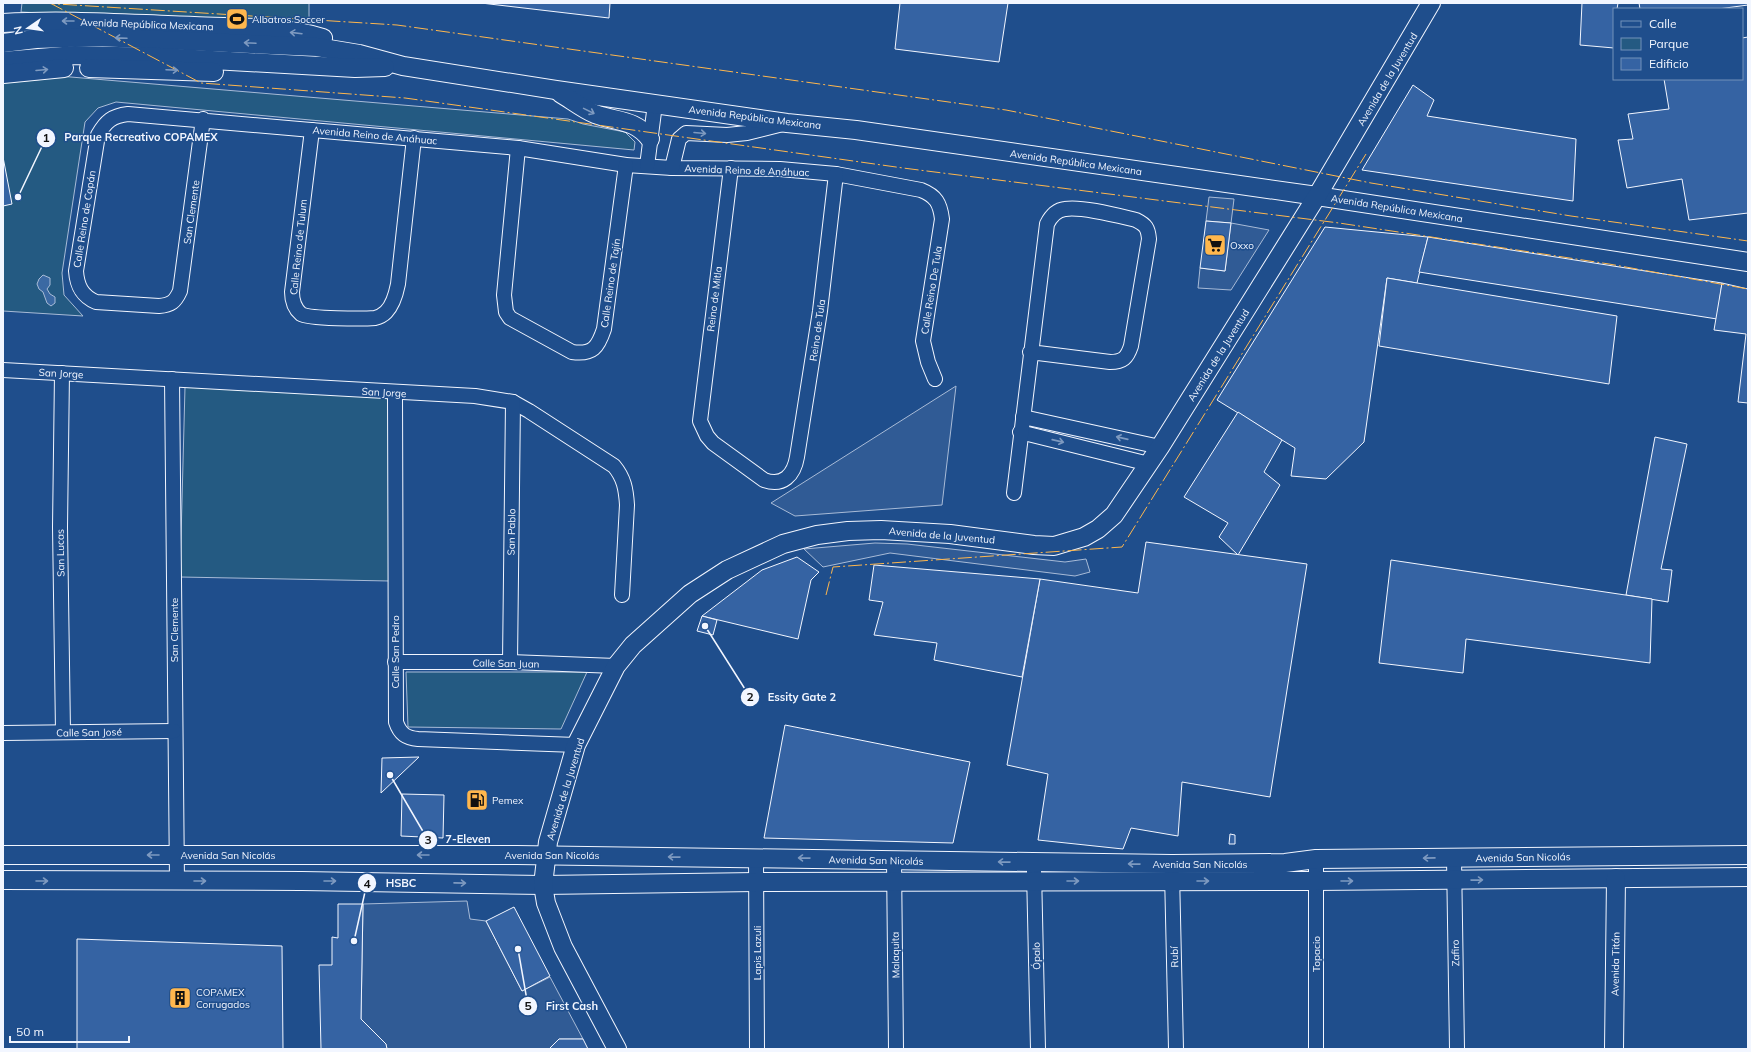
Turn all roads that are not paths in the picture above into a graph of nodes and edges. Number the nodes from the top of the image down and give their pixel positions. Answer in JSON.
{"nodes":[{"id":1,"x":1431,"y":3,"type":"edge"},
{"id":2,"x":3,"y":23,"type":"edge"},
{"id":3,"x":3,"y":43,"type":"edge"},
{"id":4,"x":3,"y":61,"type":"edge"},
{"id":5,"x":357,"y":61,"type":"junction"},
{"id":6,"x":3,"y":74,"type":"edge"},
{"id":7,"x":556,"y":90,"type":"junction"},
{"id":8,"x":655,"y":104,"type":"junction"},
{"id":9,"x":203,"y":119,"type":"junction"},
{"id":10,"x":787,"y":122,"type":"junction"},
{"id":11,"x":104,"y":124,"type":"joint"},
{"id":12,"x":312,"y":130,"type":"junction"},
{"id":13,"x":414,"y":138,"type":"junction"},
{"id":14,"x":650,"y":139,"type":"junction"},
{"id":15,"x":518,"y":148,"type":"junction"},
{"id":16,"x":626,"y":165,"type":"junction"},
{"id":17,"x":647,"y":166,"type":"junction"},
{"id":18,"x":672,"y":168,"type":"junction"},
{"id":19,"x":730,"y":168,"type":"junction"},
{"id":20,"x":836,"y":174,"type":"junction"},
{"id":21,"x":1317,"y":196,"type":"junction"},
{"id":22,"x":937,"y":200,"type":"joint"},
{"id":23,"x":1748,"y":262,"type":"edge"},
{"id":24,"x":173,"y":303,"type":"joint"},
{"id":25,"x":1030,"y":352,"type":"junction"},
{"id":26,"x":3,"y":370,"type":"edge"},
{"id":27,"x":62,"y":373,"type":"junction"},
{"id":28,"x":935,"y":378,"type":"dead end"},
{"id":29,"x":172,"y":379,"type":"junction"},
{"id":30,"x":395,"y":393,"type":"junction"},
{"id":31,"x":513,"y":402,"type":"junction"},
{"id":32,"x":1023,"y":418,"type":"junction"},
{"id":33,"x":1020,"y":432,"type":"junction"},
{"id":34,"x":1160,"y":447,"type":"junction"},
{"id":35,"x":1149,"y":464,"type":"junction"},
{"id":36,"x":784,"y":480,"type":"joint"},
{"id":37,"x":1014,"y":493,"type":"dead end"},
{"id":38,"x":622,"y":595,"type":"dead end"},
{"id":39,"x":395,"y":662,"type":"junction"},
{"id":40,"x":510,"y":662,"type":"junction"},
{"id":41,"x":616,"y":666,"type":"junction"},
{"id":42,"x":174,"y":731,"type":"junction"},
{"id":43,"x":63,"y":732,"type":"junction"},
{"id":44,"x":3,"y":733,"type":"edge"},
{"id":45,"x":576,"y":745,"type":"junction"},
{"id":46,"x":3,"y":855,"type":"edge"},
{"id":47,"x":176,"y":855,"type":"junction"},
{"id":48,"x":546,"y":855,"type":"junction"},
{"id":49,"x":1748,"y":855,"type":"edge"},
{"id":50,"x":756,"y":857,"type":"junction"},
{"id":51,"x":1454,"y":858,"type":"junction"},
{"id":52,"x":1316,"y":859,"type":"junction"},
{"id":53,"x":894,"y":860,"type":"junction"},
{"id":54,"x":1034,"y":862,"type":"junction"},
{"id":55,"x":1748,"y":865,"type":"edge"},
{"id":56,"x":1172,"y":873,"type":"junction"},
{"id":57,"x":1748,"y":877,"type":"edge"},
{"id":58,"x":1616,"y":878,"type":"junction"},
{"id":59,"x":3,"y":880,"type":"edge"},
{"id":60,"x":1454,"y":880,"type":"junction"},
{"id":61,"x":177,"y":881,"type":"junction"},
{"id":62,"x":894,"y":881,"type":"junction"},
{"id":63,"x":1034,"y":881,"type":"junction"},
{"id":64,"x":1316,"y":881,"type":"junction"},
{"id":65,"x":756,"y":882,"type":"junction"},
{"id":66,"x":543,"y":885,"type":"junction"},
{"id":67,"x":617,"y":1049,"type":"edge"},
{"id":68,"x":757,"y":1049,"type":"edge"},
{"id":69,"x":896,"y":1049,"type":"edge"},
{"id":70,"x":1038,"y":1049,"type":"edge"},
{"id":71,"x":1176,"y":1049,"type":"edge"},
{"id":72,"x":1316,"y":1049,"type":"edge"},
{"id":73,"x":1457,"y":1049,"type":"edge"},
{"id":74,"x":1614,"y":1049,"type":"edge"}],
"edges":[{"from":1,"to":21,"type":"street","name":"Avenida de la Juventud"},
{"from":5,"to":2,"type":"street","name":"Avenida República Mexicana","one_way":true},
{"from":5,"to":3,"type":"street","name":"Avenida República Mexicana","one_way":true},
{"from":4,"to":5,"type":"street","name":"Avenida República Mexicana"},
{"from":6,"to":5,"type":"street","name":"Avenida República Mexicana","one_way":true},
{"from":5,"to":7,"type":"street","name":"Avenida República Mexicana"},
{"from":7,"to":8,"type":"street","name":"Avenida República Mexicana"},
{"from":7,"to":14,"type":"street","one_way":true},
{"from":8,"to":10,"type":"street","name":"Avenida República Mexicana"},
{"from":8,"to":14,"type":"street"},
{"from":9,"to":11,"type":"street","name":"Avenida Reino de Anáhuac"},
{"from":9,"to":12,"type":"street","name":"Avenida Reino de Anáhuac"},
{"from":9,"to":24,"type":"street","name":"San Clemente"},
{"from":18,"to":10,"type":"street","name":"Avenida Reino de Anáhuac","one_way":true},
{"from":10,"to":21,"type":"street","name":"Avenida República Mexicana"},
{"from":11,"to":24,"type":"street","name":"Calle Reino de Copán"},
{"from":12,"to":13,"type":"street","name":"Avenida Reino de Anáhuac"},
{"from":12,"to":13,"type":"street","name":"Calle Reino de Tulum"},
{"from":13,"to":15,"type":"street","name":"Avenida Reino de Anáhuac"},
{"from":14,"to":17,"type":"street"},
{"from":15,"to":16,"type":"street","name":"Avenida Reino de Anáhuac"},
{"from":15,"to":16,"type":"street","name":"Calle Reino de Tajín"},
{"from":16,"to":17,"type":"street","name":"Avenida Reino de Anáhuac"},
{"from":17,"to":18,"type":"street","name":"Avenida Reino de Anáhuac"},
{"from":18,"to":19,"type":"street","name":"Avenida Reino de Anáhuac"},
{"from":19,"to":20,"type":"street","name":"Avenida Reino de Anáhuac"},
{"from":19,"to":36,"type":"street","name":"Reino de Mitla"},
{"from":20,"to":22,"type":"street","name":"Avenida Reino de Anáhuac"},
{"from":20,"to":36,"type":"street","name":"Reino de Tula"},
{"from":21,"to":23,"type":"street","name":"Avenida República Mexicana"},
{"from":21,"to":34,"type":"street","name":"Avenida de la Juventud"},
{"from":22,"to":28,"type":"street","name":"Calle Reino De Tula"},
{"from":25,"to":25,"type":"street"},
{"from":25,"to":32,"type":"street"},
{"from":26,"to":27,"type":"street","name":"San Jorge"},
{"from":27,"to":29,"type":"street","name":"San Jorge"},
{"from":27,"to":43,"type":"street","name":"San Lucas"},
{"from":29,"to":30,"type":"street","name":"San Jorge"},
{"from":29,"to":42,"type":"street","name":"San Clemente"},
{"from":30,"to":31,"type":"street","name":"San Jorge"},
{"from":30,"to":39,"type":"street","name":"Calle San Pedro"},
{"from":31,"to":38,"type":"street","name":"San Jorge"},
{"from":31,"to":40,"type":"street","name":"San Pablo"},
{"from":32,"to":33,"type":"street"},
{"from":34,"to":32,"type":"street","one_way":true},
{"from":33,"to":35,"type":"street","one_way":true},
{"from":33,"to":37,"type":"street"},
{"from":34,"to":35,"type":"street","name":"Avenida de la Juventud"},
{"from":35,"to":41,"type":"street","name":"Avenida de la Juventud"},
{"from":39,"to":40,"type":"street","name":"Calle San Juan"},
{"from":39,"to":45,"type":"street","name":"Calle San Pedro"},
{"from":40,"to":41,"type":"street","name":"Calle San Juan"},
{"from":41,"to":45,"type":"street","name":"Avenida de la Juventud"},
{"from":42,"to":43,"type":"street","name":"Calle San José"},
{"from":42,"to":47,"type":"street","name":"San Clemente"},
{"from":43,"to":44,"type":"street","name":"Calle San José"},
{"from":45,"to":48,"type":"street","name":"Avenida de la Juventud"},
{"from":47,"to":46,"type":"street","name":"Avenida San Nicolás","one_way":true},
{"from":48,"to":47,"type":"street","name":"Avenida San Nicolás","one_way":true},
{"from":47,"to":61,"type":"street","name":"San Clemente"},
{"from":50,"to":48,"type":"street","name":"Avenida San Nicolás","one_way":true},
{"from":48,"to":66,"type":"street","name":"Avenida de la Juventud"},
{"from":49,"to":51,"type":"street","name":"Avenida San Nicolás"},
{"from":53,"to":50,"type":"street","name":"Avenida San Nicolás","one_way":true},
{"from":50,"to":65,"type":"street","name":"Lapis Lazuli"},
{"from":51,"to":52,"type":"street","name":"Avenida San Nicolás","one_way":true},
{"from":51,"to":58,"type":"street"},
{"from":51,"to":60,"type":"street","name":"Zafiro"},
{"from":52,"to":56,"type":"street","name":"Avenida San Nicolás"},
{"from":52,"to":64,"type":"street","name":"Topacio"},
{"from":54,"to":53,"type":"street","name":"Avenida San Nicolás","one_way":true},
{"from":53,"to":62,"type":"street","name":"Malaquita"},
{"from":56,"to":54,"type":"street","name":"Avenida San Nicolás","one_way":true},
{"from":54,"to":63,"type":"street","name":"Ópalo"},
{"from":55,"to":58,"type":"street"},
{"from":63,"to":56,"type":"street","name":"Avenida San Nicolás","one_way":true},
{"from":56,"to":64,"type":"street","name":"Avenida San Nicolás","one_way":true},
{"from":56,"to":71,"type":"street","name":"Rubí"},
{"from":57,"to":58,"type":"street","name":"Avenida San Nicolás"},
{"from":60,"to":58,"type":"street","name":"Avenida San Nicolás","one_way":true},
{"from":58,"to":74,"type":"street","name":"Avenida Titán"},
{"from":59,"to":61,"type":"street","name":"Avenida San Nicolás","one_way":true},
{"from":64,"to":60,"type":"street","name":"Avenida San Nicolás","one_way":true},
{"from":60,"to":73,"type":"street","name":"Zafiro"},
{"from":61,"to":66,"type":"street","name":"Avenida San Nicolás","one_way":true},
{"from":62,"to":63,"type":"street","name":"Avenida San Nicolás"},
{"from":62,"to":65,"type":"street","name":"Avenida San Nicolás"},
{"from":62,"to":69,"type":"street","name":"Malaquita"},
{"from":63,"to":70,"type":"street","name":"Ópalo"},
{"from":64,"to":72,"type":"street","name":"Topacio"},
{"from":65,"to":66,"type":"street","name":"Avenida San Nicolás"},
{"from":65,"to":68,"type":"street","name":"Lapis Lazuli"},
{"from":66,"to":67,"type":"street","name":"Avenida de la Juventud"}]}
